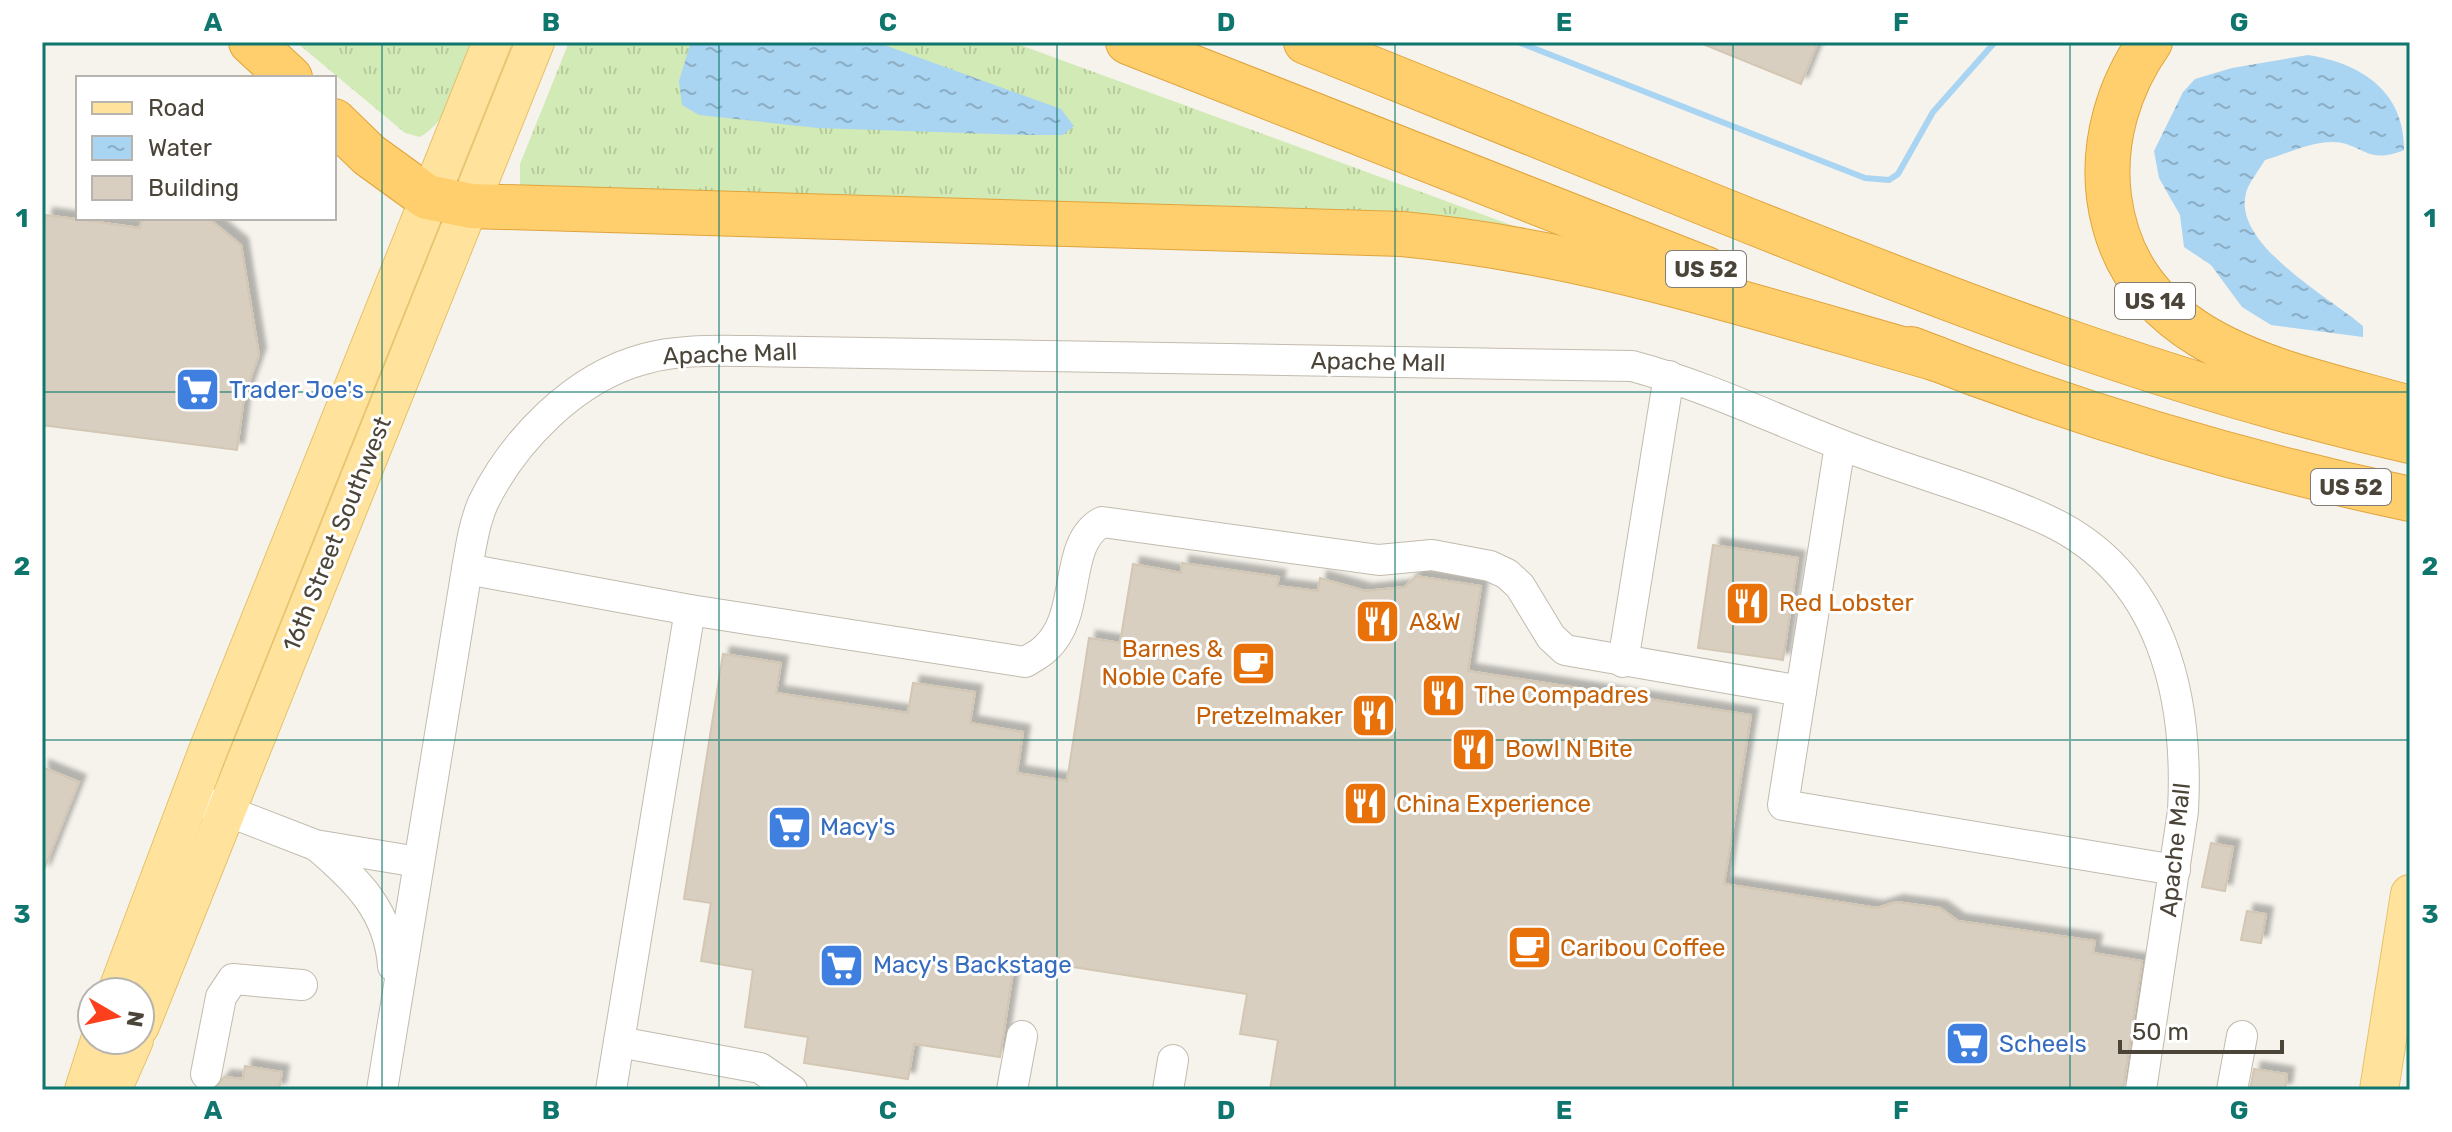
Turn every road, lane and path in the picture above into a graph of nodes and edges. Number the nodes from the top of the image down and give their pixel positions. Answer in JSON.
{"nodes":[{"id":1,"x":251,"y":42,"type":"edge"},
{"id":2,"x":492,"y":42,"type":"edge"},
{"id":3,"x":535,"y":42,"type":"edge"},
{"id":4,"x":1128,"y":42,"type":"edge"},
{"id":5,"x":1306,"y":42,"type":"edge"},
{"id":6,"x":2150,"y":42,"type":"edge"},
{"id":7,"x":288,"y":76,"type":"edge"},
{"id":8,"x":336,"y":123,"type":"edge"},
{"id":9,"x":427,"y":197,"type":"junction"},
{"id":10,"x":471,"y":206,"type":"junction"},
{"id":11,"x":1937,"y":359,"type":"junction"},
{"id":12,"x":1669,"y":376,"type":"junction"},
{"id":13,"x":2410,"y":408,"type":"edge"},
{"id":14,"x":2410,"y":441,"type":"edge"},
{"id":15,"x":1840,"y":445,"type":"junction"},
{"id":16,"x":2410,"y":499,"type":"edge"},
{"id":17,"x":467,"y":569,"type":"junction"},
{"id":18,"x":690,"y":610,"type":"junction"},
{"id":19,"x":1623,"y":662,"type":"junction"},
{"id":20,"x":1801,"y":691,"type":"junction"},
{"id":21,"x":190,"y":797,"type":"junction"},
{"id":22,"x":225,"y":810,"type":"junction"},
{"id":23,"x":315,"y":845,"type":"junction"},
{"id":24,"x":418,"y":862,"type":"junction"},
{"id":25,"x":2175,"y":870,"type":"junction"},
{"id":26,"x":2410,"y":894,"type":"edge"},
{"id":27,"x":123,"y":976,"type":"edge"},
{"id":28,"x":156,"y":985,"type":"edge"},
{"id":29,"x":302,"y":985,"type":"dead end"},
{"id":30,"x":396,"y":999,"type":"junction"},
{"id":31,"x":1022,"y":1036,"type":"dead end"},
{"id":32,"x":2242,"y":1036,"type":"dead end"},
{"id":33,"x":619,"y":1042,"type":"junction"},
{"id":34,"x":95,"y":1056,"type":"edge"},
{"id":35,"x":127,"y":1056,"type":"edge"},
{"id":36,"x":1173,"y":1060,"type":"dead end"},
{"id":37,"x":206,"y":1074,"type":"dead end"},
{"id":38,"x":84,"y":1090,"type":"edge"},
{"id":39,"x":112,"y":1090,"type":"edge"},
{"id":40,"x":382,"y":1090,"type":"edge"},
{"id":41,"x":611,"y":1090,"type":"edge"},
{"id":42,"x":792,"y":1090,"type":"edge"},
{"id":43,"x":1012,"y":1090,"type":"edge"},
{"id":44,"x":1168,"y":1090,"type":"edge"},
{"id":45,"x":2141,"y":1090,"type":"edge"},
{"id":46,"x":2232,"y":1090,"type":"edge"},
{"id":47,"x":2379,"y":1090,"type":"edge"}],
"edges":[{"from":1,"to":7,"type":"highway"},
{"from":2,"to":9,"type":"main road","name":"16th Street Southwest"},
{"from":3,"to":10,"type":"main road","name":"16th Street Southwest"},
{"from":4,"to":11,"type":"highway","number":"US 52"},
{"from":5,"to":14,"type":"highway","number":"US 52"},
{"from":6,"to":13,"type":"highway","number":"US 14"},
{"from":8,"to":9,"type":"highway"},
{"from":9,"to":10,"type":"highway"},
{"from":9,"to":21,"type":"main road","name":"16th Street Southwest"},
{"from":10,"to":11,"type":"highway"},
{"from":10,"to":22,"type":"main road","name":"16th Street Southwest"},
{"from":11,"to":16,"type":"highway","number":"US 52"},
{"from":12,"to":15,"type":"street","name":"Apache Mall"},
{"from":12,"to":17,"type":"street","name":"Apache Mall"},
{"from":12,"to":19,"type":"street"},
{"from":15,"to":20,"type":"street"},
{"from":15,"to":25,"type":"street","name":"Apache Mall"},
{"from":17,"to":18,"type":"street"},
{"from":17,"to":24,"type":"street","name":"Apache Mall"},
{"from":18,"to":19,"type":"street"},
{"from":18,"to":33,"type":"street"},
{"from":19,"to":20,"type":"street"},
{"from":20,"to":25,"type":"street"},
{"from":21,"to":22,"type":"street"},
{"from":21,"to":27,"type":"main road","name":"16th Street Southwest"},
{"from":22,"to":23,"type":"street"},
{"from":22,"to":28,"type":"main road","name":"16th Street Southwest"},
{"from":23,"to":24,"type":"street"},
{"from":23,"to":30,"type":"street"},
{"from":24,"to":30,"type":"street","name":"Apache Mall"},
{"from":25,"to":45,"type":"street","name":"Apache Mall"},
{"from":26,"to":47,"type":"main road"},
{"from":29,"to":37,"type":"street"},
{"from":30,"to":40,"type":"street"},
{"from":31,"to":43,"type":"street"},
{"from":32,"to":46,"type":"street"},
{"from":33,"to":41,"type":"street"},
{"from":33,"to":42,"type":"street"},
{"from":34,"to":38,"type":"main road"},
{"from":35,"to":39,"type":"main road"},
{"from":36,"to":44,"type":"street"}]}
